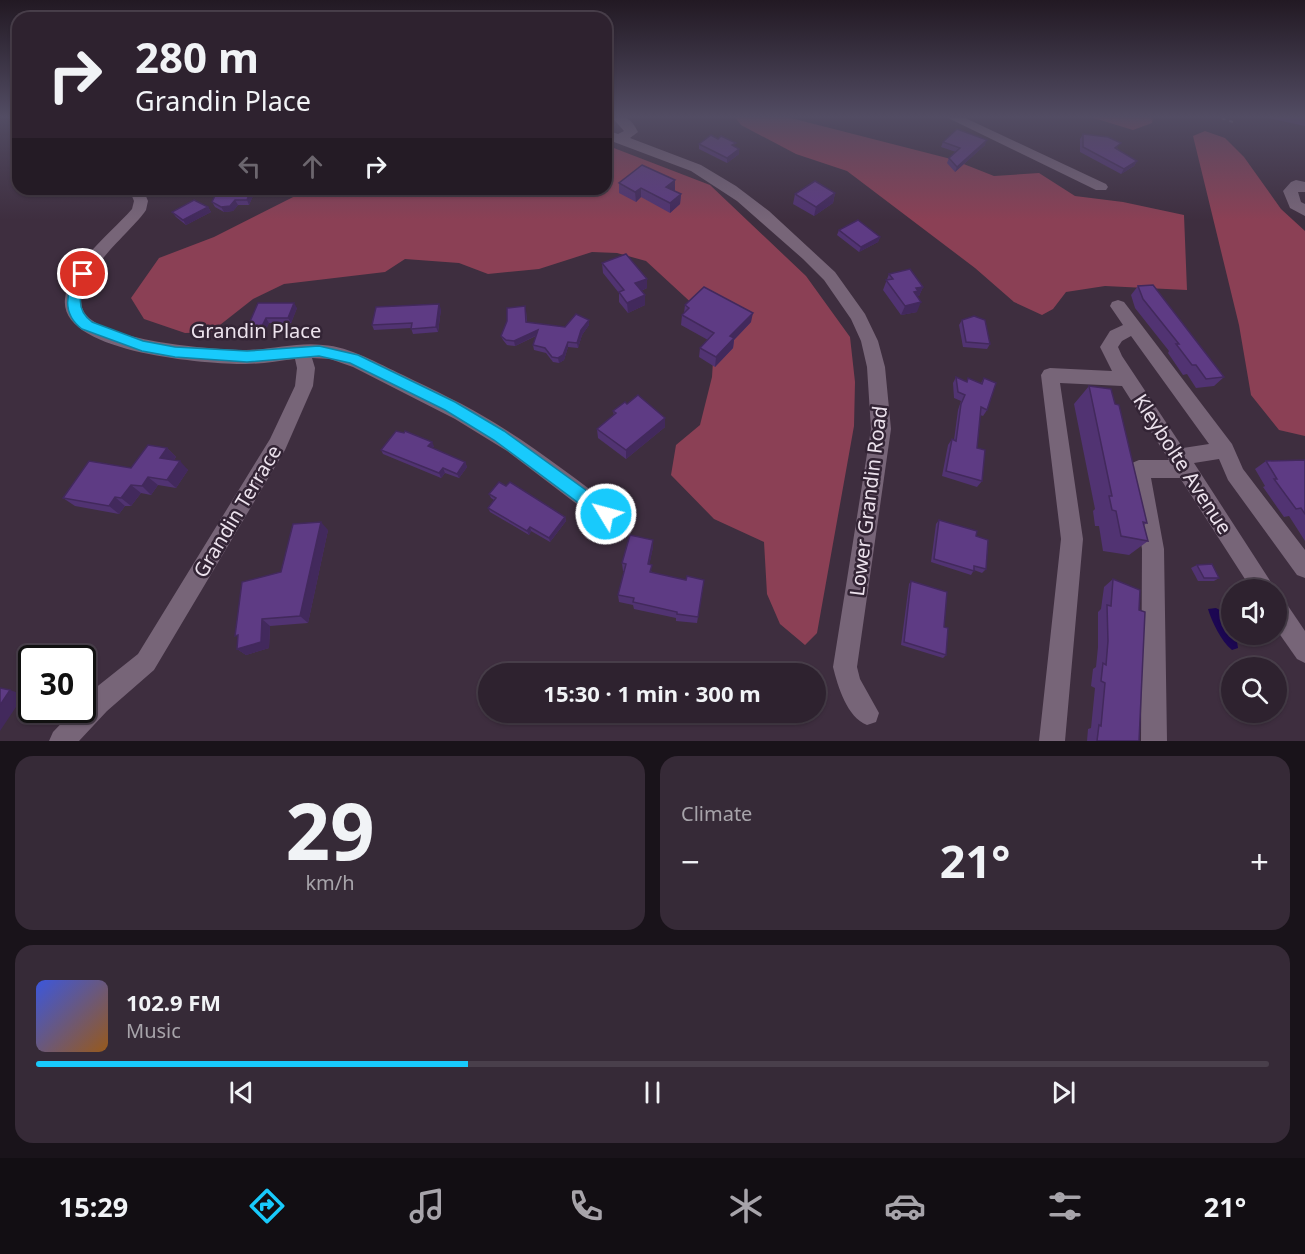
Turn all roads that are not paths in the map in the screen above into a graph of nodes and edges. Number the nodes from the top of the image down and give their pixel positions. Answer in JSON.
{"nodes":[{"id":1,"x":653,"y":151,"type":"edge"},
{"id":2,"x":1024,"y":151,"type":"edge"},
{"id":3,"x":1101,"y":187,"type":"dead end"},
{"id":4,"x":1305,"y":187,"type":"edge"},
{"id":5,"x":139,"y":196,"type":"edge"},
{"id":6,"x":1305,"y":211,"type":"edge"},
{"id":7,"x":1118,"y":306,"type":"dead end"},
{"id":8,"x":1135,"y":328,"type":"junction"},
{"id":9,"x":302,"y":352,"type":"junction"},
{"id":10,"x":1128,"y":379,"type":"junction"},
{"id":11,"x":1226,"y":450,"type":"junction"},
{"id":12,"x":1183,"y":463,"type":"junction"},
{"id":13,"x":606,"y":514,"type":"dead end"},
{"id":14,"x":1305,"y":568,"type":"edge"},
{"id":15,"x":1257,"y":579,"type":"edge"},
{"id":16,"x":1287,"y":624,"type":"edge"},
{"id":17,"x":1305,"y":651,"type":"edge"},
{"id":18,"x":867,"y":713,"type":"dead end"},
{"id":19,"x":62,"y":741,"type":"edge"},
{"id":20,"x":1052,"y":741,"type":"edge"},
{"id":21,"x":1154,"y":741,"type":"edge"}],
"edges":[{"from":1,"to":18,"type":"street","name":"Lower Grandin Road"},
{"from":2,"to":3,"type":"street"},
{"from":4,"to":6,"type":"street"},
{"from":5,"to":9,"type":"street","name":"Grandin Place"},
{"from":7,"to":8,"type":"street"},
{"from":8,"to":10,"type":"street","name":"Kleybolte Avenue"},
{"from":8,"to":11,"type":"street"},
{"from":9,"to":13,"type":"street","name":"Grandin Place"},
{"from":9,"to":19,"type":"street","name":"Grandin Terrace"},
{"from":10,"to":12,"type":"street","name":"Kleybolte Avenue"},
{"from":10,"to":20,"type":"street"},
{"from":11,"to":12,"type":"street"},
{"from":11,"to":14,"type":"street"},
{"from":12,"to":15,"type":"street","name":"Kleybolte Avenue"},
{"from":12,"to":21,"type":"street"},
{"from":16,"to":17,"type":"street"}]}
